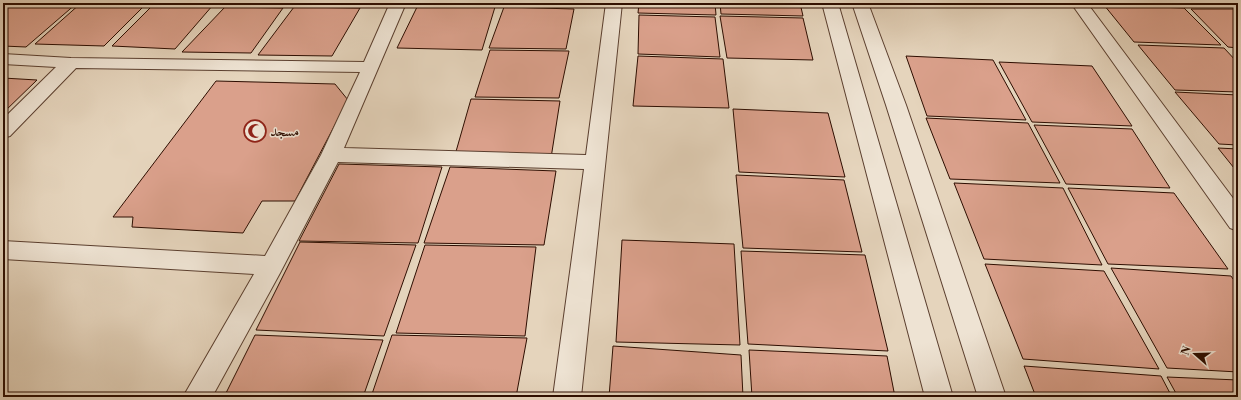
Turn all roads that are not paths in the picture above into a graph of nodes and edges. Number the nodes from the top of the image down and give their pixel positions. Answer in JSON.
{"nodes":[{"id":1,"x":398,"y":3,"type":"edge"},
{"id":2,"x":614,"y":3,"type":"edge"},
{"id":3,"x":830,"y":3,"type":"edge"},
{"id":4,"x":860,"y":3,"type":"edge"},
{"id":5,"x":1079,"y":3,"type":"edge"},
{"id":6,"x":3,"y":60,"type":"edge"},
{"id":7,"x":71,"y":62,"type":"junction"},
{"id":8,"x":371,"y":67,"type":"junction"},
{"id":9,"x":3,"y":131,"type":"edge"},
{"id":10,"x":331,"y":155,"type":"junction"},
{"id":11,"x":595,"y":162,"type":"junction"},
{"id":12,"x":1238,"y":222,"type":"edge"},
{"id":13,"x":3,"y":250,"type":"edge"},
{"id":14,"x":272,"y":266,"type":"junction"},
{"id":15,"x":197,"y":397,"type":"edge"},
{"id":16,"x":567,"y":397,"type":"edge"},
{"id":17,"x":939,"y":397,"type":"edge"},
{"id":18,"x":992,"y":397,"type":"edge"}],
"edges":[{"from":1,"to":8,"type":"street"},
{"from":2,"to":11,"type":"street"},
{"from":3,"to":17,"type":"street"},
{"from":4,"to":18,"type":"street"},
{"from":5,"to":12,"type":"street"},
{"from":6,"to":7,"type":"street"},
{"from":7,"to":8,"type":"street"},
{"from":7,"to":9,"type":"street"},
{"from":8,"to":10,"type":"street"},
{"from":10,"to":11,"type":"street"},
{"from":10,"to":14,"type":"street"},
{"from":11,"to":16,"type":"street"},
{"from":13,"to":14,"type":"street"},
{"from":14,"to":15,"type":"street"}]}
